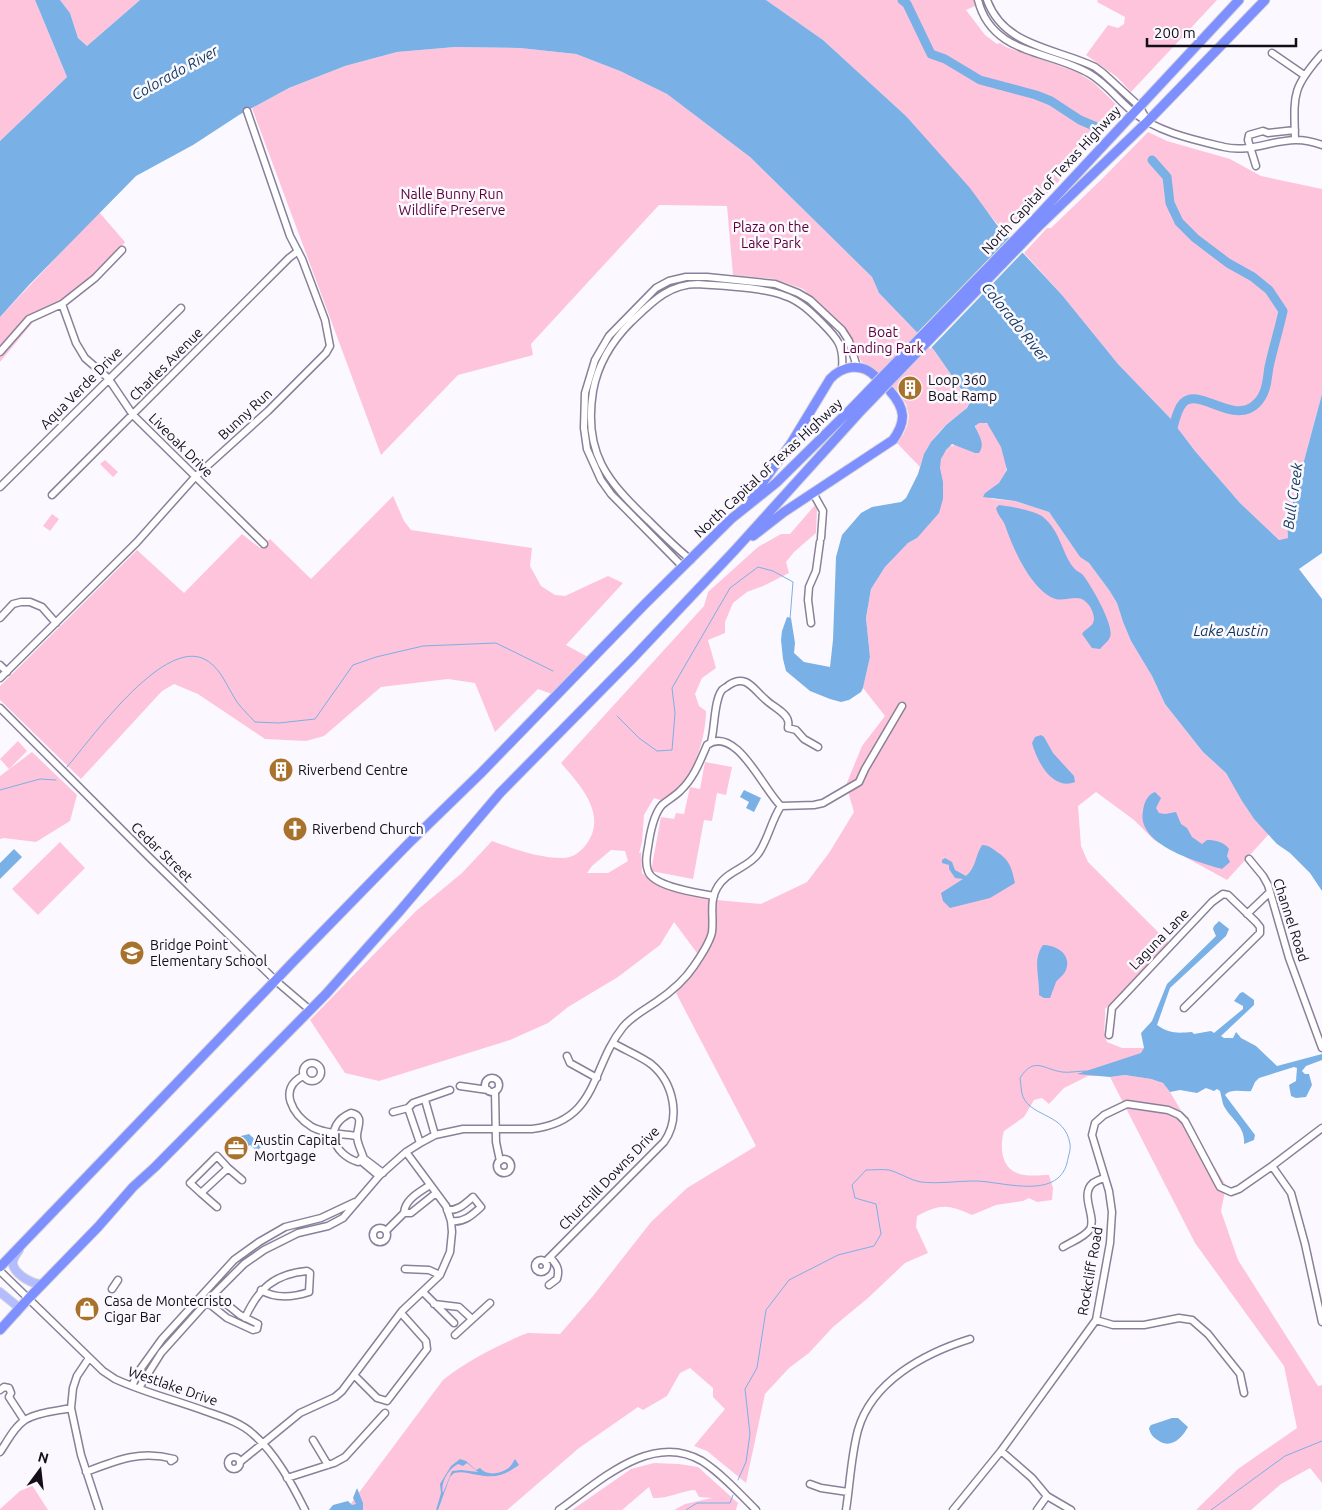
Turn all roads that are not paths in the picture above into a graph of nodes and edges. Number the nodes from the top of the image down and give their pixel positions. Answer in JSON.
{"nodes":[{"id":1,"x":978,"y":0,"type":"edge"},
{"id":2,"x":988,"y":0,"type":"edge"},
{"id":3,"x":1239,"y":0,"type":"edge"},
{"id":4,"x":1265,"y":0,"type":"edge"},
{"id":5,"x":1028,"y":42,"type":"junction"},
{"id":6,"x":1026,"y":50,"type":"junction"},
{"id":7,"x":1272,"y":53,"type":"dead end"},
{"id":8,"x":1322,"y":55,"type":"edge"},
{"id":9,"x":1304,"y":75,"type":"junction"},
{"id":10,"x":1136,"y":109,"type":"junction"},
{"id":11,"x":247,"y":111,"type":"dead end"},
{"id":12,"x":1148,"y":121,"type":"junction"},
{"id":13,"x":1295,"y":130,"type":"junction"},
{"id":14,"x":1295,"y":140,"type":"junction"},
{"id":15,"x":1322,"y":145,"type":"edge"},
{"id":16,"x":1251,"y":148,"type":"junction"},
{"id":17,"x":1256,"y":166,"type":"dead end"},
{"id":18,"x":1037,"y":222,"type":"junction"},
{"id":19,"x":122,"y":250,"type":"dead end"},
{"id":20,"x":298,"y":251,"type":"junction"},
{"id":21,"x":707,"y":277,"type":"junction"},
{"id":22,"x":707,"y":285,"type":"junction"},
{"id":23,"x":62,"y":304,"type":"junction"},
{"id":24,"x":181,"y":308,"type":"dead end"},
{"id":25,"x":625,"y":324,"type":"junction"},
{"id":26,"x":0,"y":352,"type":"edge"},
{"id":27,"x":857,"y":367,"type":"junction"},
{"id":28,"x":842,"y":369,"type":"junction"},
{"id":29,"x":875,"y":376,"type":"dead end"},
{"id":30,"x":108,"y":378,"type":"junction"},
{"id":31,"x":890,"y":392,"type":"dead end"},
{"id":32,"x":855,"y":411,"type":"junction"},
{"id":33,"x":133,"y":415,"type":"junction"},
{"id":34,"x":587,"y":415,"type":"junction"},
{"id":35,"x":195,"y":477,"type":"junction"},
{"id":36,"x":0,"y":486,"type":"edge"},
{"id":37,"x":813,"y":493,"type":"junction"},
{"id":38,"x":52,"y":494,"type":"dead end"},
{"id":39,"x":624,"y":496,"type":"junction"},
{"id":40,"x":618,"y":502,"type":"junction"},
{"id":41,"x":739,"y":512,"type":"junction"},
{"id":42,"x":264,"y":544,"type":"dead end"},
{"id":43,"x":735,"y":550,"type":"junction"},
{"id":44,"x":691,"y":560,"type":"junction"},
{"id":45,"x":684,"y":567,"type":"junction"},
{"id":46,"x":0,"y":618,"type":"edge"},
{"id":47,"x":56,"y":622,"type":"junction"},
{"id":48,"x":811,"y":623,"type":"dead end"},
{"id":49,"x":0,"y":665,"type":"edge"},
{"id":50,"x":7,"y":672,"type":"junction"},
{"id":51,"x":0,"y":678,"type":"edge"},
{"id":52,"x":902,"y":706,"type":"dead end"},
{"id":53,"x":0,"y":708,"type":"edge"},
{"id":54,"x":711,"y":742,"type":"junction"},
{"id":55,"x":818,"y":747,"type":"dead end"},
{"id":56,"x":781,"y":806,"type":"junction"},
{"id":57,"x":1250,"y":859,"type":"dead end"},
{"id":58,"x":1270,"y":892,"type":"junction"},
{"id":59,"x":714,"y":896,"type":"junction"},
{"id":60,"x":1247,"y":914,"type":"junction"},
{"id":61,"x":276,"y":980,"type":"junction"},
{"id":62,"x":1184,"y":1008,"type":"dead end"},
{"id":63,"x":310,"y":1010,"type":"junction"},
{"id":64,"x":1108,"y":1035,"type":"dead end"},
{"id":65,"x":613,"y":1043,"type":"junction"},
{"id":66,"x":1322,"y":1048,"type":"edge"},
{"id":67,"x":567,"y":1056,"type":"dead end"},
{"id":68,"x":303,"y":1076,"type":"dead end"},
{"id":69,"x":597,"y":1078,"type":"junction"},
{"id":70,"x":460,"y":1086,"type":"dead end"},
{"id":71,"x":450,"y":1090,"type":"dead end"},
{"id":72,"x":425,"y":1100,"type":"junction"},
{"id":73,"x":408,"y":1108,"type":"junction"},
{"id":74,"x":393,"y":1112,"type":"dead end"},
{"id":75,"x":495,"y":1128,"type":"junction"},
{"id":76,"x":1322,"y":1128,"type":"edge"},
{"id":77,"x":333,"y":1133,"type":"junction"},
{"id":78,"x":436,"y":1135,"type":"junction"},
{"id":79,"x":357,"y":1136,"type":"junction"},
{"id":80,"x":420,"y":1143,"type":"junction"},
{"id":81,"x":406,"y":1152,"type":"junction"},
{"id":82,"x":361,"y":1158,"type":"junction"},
{"id":83,"x":500,"y":1161,"type":"dead end"},
{"id":84,"x":1272,"y":1166,"type":"junction"},
{"id":85,"x":228,"y":1168,"type":"junction"},
{"id":86,"x":381,"y":1174,"type":"junction"},
{"id":87,"x":1104,"y":1178,"type":"junction"},
{"id":88,"x":242,"y":1180,"type":"dead end"},
{"id":89,"x":430,"y":1185,"type":"junction"},
{"id":90,"x":201,"y":1193,"type":"junction"},
{"id":91,"x":436,"y":1193,"type":"junction"},
{"id":92,"x":359,"y":1200,"type":"junction"},
{"id":93,"x":217,"y":1207,"type":"dead end"},
{"id":94,"x":447,"y":1210,"type":"junction"},
{"id":95,"x":404,"y":1213,"type":"junction"},
{"id":96,"x":451,"y":1220,"type":"junction"},
{"id":97,"x":286,"y":1227,"type":"junction"},
{"id":98,"x":386,"y":1231,"type":"dead end"},
{"id":99,"x":289,"y":1238,"type":"junction"},
{"id":100,"x":23,"y":1244,"type":"junction"},
{"id":101,"x":1063,"y":1247,"type":"dead end"},
{"id":102,"x":0,"y":1269,"type":"edge"},
{"id":103,"x":405,"y":1269,"type":"dead end"},
{"id":104,"x":440,"y":1275,"type":"junction"},
{"id":105,"x":118,"y":1280,"type":"dead end"},
{"id":106,"x":43,"y":1284,"type":"junction"},
{"id":107,"x":549,"y":1285,"type":"dead end"},
{"id":108,"x":112,"y":1289,"type":"dead end"},
{"id":109,"x":261,"y":1290,"type":"junction"},
{"id":110,"x":0,"y":1292,"type":"edge"},
{"id":111,"x":205,"y":1292,"type":"junction"},
{"id":112,"x":423,"y":1292,"type":"junction"},
{"id":113,"x":211,"y":1298,"type":"junction"},
{"id":114,"x":28,"y":1299,"type":"junction"},
{"id":115,"x":490,"y":1303,"type":"dead end"},
{"id":116,"x":434,"y":1304,"type":"junction"},
{"id":117,"x":17,"y":1312,"type":"junction"},
{"id":118,"x":401,"y":1313,"type":"junction"},
{"id":119,"x":245,"y":1318,"type":"junction"},
{"id":120,"x":472,"y":1319,"type":"junction"},
{"id":121,"x":1096,"y":1320,"type":"junction"},
{"id":122,"x":1322,"y":1322,"type":"edge"},
{"id":123,"x":454,"y":1323,"type":"dead end"},
{"id":124,"x":0,"y":1330,"type":"edge"},
{"id":125,"x":455,"y":1335,"type":"dead end"},
{"id":126,"x":970,"y":1339,"type":"dead end"},
{"id":127,"x":89,"y":1358,"type":"junction"},
{"id":128,"x":354,"y":1375,"type":"junction"},
{"id":129,"x":136,"y":1387,"type":"junction"},
{"id":130,"x":0,"y":1392,"type":"edge"},
{"id":131,"x":1244,"y":1393,"type":"dead end"},
{"id":132,"x":71,"y":1408,"type":"junction"},
{"id":133,"x":385,"y":1413,"type":"dead end"},
{"id":134,"x":24,"y":1420,"type":"junction"},
{"id":135,"x":313,"y":1440,"type":"dead end"},
{"id":136,"x":262,"y":1442,"type":"junction"},
{"id":137,"x":1001,"y":1451,"type":"junction"},
{"id":138,"x":0,"y":1452,"type":"edge"},
{"id":139,"x":171,"y":1461,"type":"dead end"},
{"id":140,"x":240,"y":1462,"type":"dead end"},
{"id":141,"x":328,"y":1465,"type":"junction"},
{"id":142,"x":86,"y":1472,"type":"junction"},
{"id":143,"x":287,"y":1478,"type":"junction"},
{"id":144,"x":810,"y":1484,"type":"dead end"},
{"id":145,"x":848,"y":1492,"type":"junction"},
{"id":146,"x":1047,"y":1496,"type":"junction"},
{"id":147,"x":99,"y":1510,"type":"edge"},
{"id":148,"x":306,"y":1510,"type":"edge"},
{"id":149,"x":559,"y":1510,"type":"edge"},
{"id":150,"x":756,"y":1510,"type":"edge"},
{"id":151,"x":846,"y":1510,"type":"edge"},
{"id":152,"x":953,"y":1510,"type":"edge"},
{"id":153,"x":1037,"y":1510,"type":"edge"},
{"id":154,"x":1071,"y":1510,"type":"edge"}],
"edges":[{"from":1,"to":6,"type":"street"},
{"from":2,"to":5,"type":"street"},
{"from":3,"to":10,"type":"highway","name":"North Capital of Texas Highway"},
{"from":4,"to":12,"type":"highway","name":"North Capital of Texas Highway"},
{"from":5,"to":6,"type":"street"},
{"from":5,"to":10,"type":"street"},
{"from":6,"to":10,"type":"street"},
{"from":7,"to":9,"type":"street"},
{"from":8,"to":9,"type":"street"},
{"from":9,"to":13,"type":"street"},
{"from":10,"to":12,"type":"street"},
{"from":10,"to":18,"type":"highway","name":"North Capital of Texas Highway"},
{"from":11,"to":20,"type":"street","name":"Bunny Run"},
{"from":12,"to":16,"type":"street"},
{"from":12,"to":18,"type":"highway","name":"North Capital of Texas Highway"},
{"from":13,"to":14,"type":"street"},
{"from":13,"to":16,"type":"street"},
{"from":14,"to":15,"type":"street"},
{"from":14,"to":16,"type":"street"},
{"from":16,"to":17,"type":"street"},
{"from":18,"to":32,"type":"highway","name":"North Capital of Texas Highway","bridge":true},
{"from":19,"to":23,"type":"street"},
{"from":20,"to":33,"type":"street","name":"Charles Avenue"},
{"from":20,"to":35,"type":"street","name":"Bunny Run"},
{"from":21,"to":22,"type":"street"},
{"from":21,"to":25,"type":"street"},
{"from":21,"to":27,"type":"street"},
{"from":22,"to":25,"type":"street"},
{"from":22,"to":28,"type":"street"},
{"from":23,"to":26,"type":"street"},
{"from":23,"to":30,"type":"street","name":"Liveoak Drive"},
{"from":24,"to":30,"type":"street","name":"Aqua Verde Drive"},
{"from":25,"to":34,"type":"street"},
{"from":27,"to":28,"type":"highway"},
{"from":27,"to":29,"type":"highway"},
{"from":28,"to":41,"type":"highway"},
{"from":30,"to":33,"type":"street","name":"Liveoak Drive"},
{"from":30,"to":36,"type":"street","name":"Aqua Verde Drive"},
{"from":31,"to":37,"type":"highway"},
{"from":32,"to":41,"type":"highway","name":"North Capital of Texas Highway"},
{"from":32,"to":43,"type":"highway","name":"North Capital of Texas Highway"},
{"from":33,"to":35,"type":"street","name":"Liveoak Drive"},
{"from":33,"to":38,"type":"street","name":"Charles Avenue"},
{"from":34,"to":39,"type":"street"},
{"from":34,"to":40,"type":"street"},
{"from":35,"to":42,"type":"street","name":"Liveoak Drive"},
{"from":35,"to":47,"type":"street","name":"Bunny Run"},
{"from":37,"to":43,"type":"highway"},
{"from":37,"to":48,"type":"street"},
{"from":39,"to":40,"type":"street"},
{"from":39,"to":44,"type":"street"},
{"from":40,"to":45,"type":"street"},
{"from":41,"to":44,"type":"highway","name":"North Capital of Texas Highway"},
{"from":43,"to":63,"type":"highway","name":"North Capital of Texas Highway"},
{"from":44,"to":45,"type":"highway","name":"North Capital of Texas Highway"},
{"from":45,"to":61,"type":"highway","name":"North Capital of Texas Highway"},
{"from":46,"to":47,"type":"street"},
{"from":47,"to":50,"type":"street","name":"Bunny Run"},
{"from":49,"to":50,"type":"street"},
{"from":50,"to":51,"type":"street","name":"Bunny Run"},
{"from":52,"to":56,"type":"street"},
{"from":53,"to":61,"type":"street","name":"Cedar Street"},
{"from":54,"to":55,"type":"street"},
{"from":54,"to":56,"type":"street"},
{"from":54,"to":59,"type":"street"},
{"from":56,"to":59,"type":"street"},
{"from":57,"to":58,"type":"street","name":"Channel Road"},
{"from":58,"to":60,"type":"street"},
{"from":58,"to":66,"type":"street","name":"Channel Road"},
{"from":59,"to":65,"type":"street"},
{"from":60,"to":62,"type":"street","name":"Laguna Lane"},
{"from":60,"to":64,"type":"street","name":"Laguna Lane"},
{"from":61,"to":63,"type":"street","name":"Cedar Street"},
{"from":61,"to":100,"type":"highway","name":"North Capital of Texas Highway"},
{"from":63,"to":106,"type":"highway","name":"North Capital of Texas Highway"},
{"from":65,"to":69,"type":"street"},
{"from":65,"to":107,"type":"street","name":"Churchill Downs Drive"},
{"from":67,"to":69,"type":"street"},
{"from":68,"to":77,"type":"street"},
{"from":69,"to":75,"type":"street"},
{"from":70,"to":75,"type":"street"},
{"from":71,"to":72,"type":"street"},
{"from":72,"to":73,"type":"street"},
{"from":72,"to":78,"type":"street"},
{"from":73,"to":74,"type":"street"},
{"from":73,"to":80,"type":"street"},
{"from":75,"to":78,"type":"street"},
{"from":75,"to":83,"type":"street"},
{"from":76,"to":84,"type":"street"},
{"from":77,"to":79,"type":"street"},
{"from":77,"to":79,"type":"street"},
{"from":77,"to":82,"type":"street"},
{"from":78,"to":80,"type":"street"},
{"from":79,"to":82,"type":"street"},
{"from":80,"to":81,"type":"street"},
{"from":81,"to":86,"type":"street"},
{"from":81,"to":89,"type":"street"},
{"from":82,"to":86,"type":"street"},
{"from":84,"to":87,"type":"street","name":"Rockcliff Road"},
{"from":84,"to":122,"type":"street"},
{"from":85,"to":88,"type":"street"},
{"from":85,"to":90,"type":"street"},
{"from":85,"to":90,"type":"street"},
{"from":86,"to":92,"type":"street"},
{"from":87,"to":101,"type":"street"},
{"from":87,"to":121,"type":"street","name":"Rockcliff Road"},
{"from":89,"to":91,"type":"street"},
{"from":89,"to":95,"type":"street"},
{"from":90,"to":93,"type":"street"},
{"from":91,"to":94,"type":"street"},
{"from":91,"to":95,"type":"street"},
{"from":92,"to":97,"type":"street"},
{"from":92,"to":99,"type":"street"},
{"from":94,"to":96,"type":"street"},
{"from":94,"to":96,"type":"street"},
{"from":95,"to":98,"type":"street"},
{"from":96,"to":104,"type":"street"},
{"from":97,"to":99,"type":"street"},
{"from":97,"to":111,"type":"street"},
{"from":99,"to":113,"type":"street"},
{"from":100,"to":102,"type":"highway","name":"North Capital of Texas Highway"},
{"from":100,"to":106,"type":"main road"},
{"from":102,"to":114,"type":"street","name":"Westlake Drive"},
{"from":103,"to":104,"type":"street"},
{"from":104,"to":112,"type":"street"},
{"from":105,"to":108,"type":"street"},
{"from":106,"to":114,"type":"highway"},
{"from":109,"to":109,"type":"street"},
{"from":109,"to":119,"type":"street"},
{"from":110,"to":117,"type":"main road"},
{"from":111,"to":113,"type":"street"},
{"from":111,"to":129,"type":"street"},
{"from":112,"to":116,"type":"street"},
{"from":112,"to":118,"type":"street"},
{"from":113,"to":119,"type":"street"},
{"from":113,"to":119,"type":"street"},
{"from":113,"to":129,"type":"street"},
{"from":114,"to":117,"type":"highway"},
{"from":114,"to":127,"type":"street","name":"Westlake Drive"},
{"from":115,"to":120,"type":"street"},
{"from":116,"to":120,"type":"street"},
{"from":116,"to":123,"type":"street"},
{"from":117,"to":124,"type":"highway"},
{"from":118,"to":128,"type":"street"},
{"from":118,"to":128,"type":"street"},
{"from":120,"to":125,"type":"street"},
{"from":121,"to":131,"type":"street"},
{"from":121,"to":137,"type":"street","name":"Rockcliff Road"},
{"from":126,"to":145,"type":"street"},
{"from":127,"to":129,"type":"street","name":"Westlake Drive"},
{"from":127,"to":132,"type":"street"},
{"from":128,"to":136,"type":"street"},
{"from":129,"to":136,"type":"street","name":"Westlake Drive"},
{"from":130,"to":134,"type":"street"},
{"from":132,"to":134,"type":"street"},
{"from":132,"to":142,"type":"street"},
{"from":133,"to":141,"type":"street"},
{"from":134,"to":138,"type":"street"},
{"from":135,"to":141,"type":"street"},
{"from":136,"to":140,"type":"street"},
{"from":136,"to":143,"type":"street","name":"Westlake Drive"},
{"from":137,"to":146,"type":"street"},
{"from":137,"to":152,"type":"street","name":"Rockcliff Road"},
{"from":139,"to":142,"type":"street"},
{"from":141,"to":143,"type":"street"},
{"from":142,"to":147,"type":"street"},
{"from":143,"to":148,"type":"street","name":"Westlake Drive"},
{"from":144,"to":145,"type":"street"},
{"from":145,"to":151,"type":"street"},
{"from":146,"to":153,"type":"street"},
{"from":146,"to":154,"type":"street"},
{"from":149,"to":150,"type":"street"}]}
